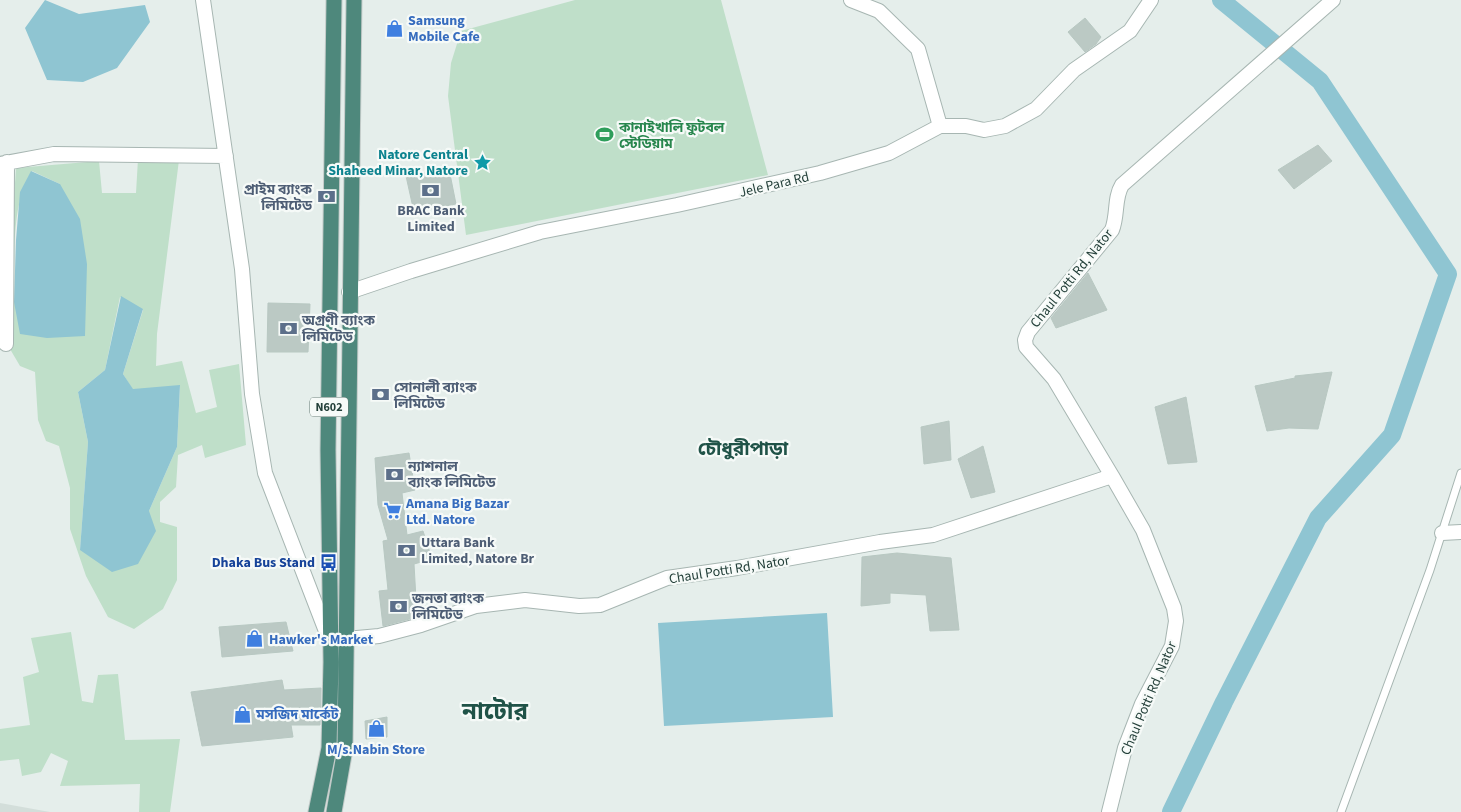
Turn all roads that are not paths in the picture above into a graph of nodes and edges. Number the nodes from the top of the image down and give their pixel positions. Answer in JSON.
{"nodes":[{"id":1,"x":203,"y":0,"type":"edge"},
{"id":2,"x":334,"y":0,"type":"edge"},
{"id":3,"x":354,"y":0,"type":"edge"},
{"id":4,"x":851,"y":0,"type":"edge"},
{"id":5,"x":1151,"y":0,"type":"edge"},
{"id":6,"x":1334,"y":0,"type":"edge"},
{"id":7,"x":940,"y":126,"type":"junction"},
{"id":8,"x":226,"y":156,"type":"junction"},
{"id":9,"x":4,"y":163,"type":"edge"},
{"id":10,"x":350,"y":292,"type":"junction"},
{"id":11,"x":6,"y":344,"type":"dead end"},
{"id":12,"x":1461,"y":473,"type":"edge"},
{"id":13,"x":1112,"y":476,"type":"junction"},
{"id":14,"x":1461,"y":532,"type":"edge"},
{"id":15,"x":1442,"y":533,"type":"junction"},
{"id":16,"x":346,"y":639,"type":"junction"},
{"id":17,"x":331,"y":644,"type":"junction"},
{"id":18,"x":339,"y":662,"type":"junction"},
{"id":19,"x":316,"y":812,"type":"edge"},
{"id":20,"x":334,"y":812,"type":"edge"},
{"id":21,"x":1109,"y":812,"type":"edge"},
{"id":22,"x":1341,"y":812,"type":"edge"}],
"edges":[{"from":1,"to":8,"type":"street"},
{"from":2,"to":17,"type":"highway","number":"N602"},
{"from":3,"to":10,"type":"highway","number":"N602"},
{"from":4,"to":7,"type":"street"},
{"from":5,"to":7,"type":"street","name":"Jele Para Rd"},
{"from":6,"to":13,"type":"street","name":"Chaul Potti Rd, Nator"},
{"from":7,"to":10,"type":"street","name":"Jele Para Rd"},
{"from":8,"to":9,"type":"street"},
{"from":8,"to":17,"type":"street"},
{"from":9,"to":11,"type":"street"},
{"from":10,"to":16,"type":"highway","number":"N602"},
{"from":12,"to":15,"type":"lane"},
{"from":13,"to":16,"type":"street","name":"Chaul Potti Rd, Nator"},
{"from":13,"to":21,"type":"street","name":"Chaul Potti Rd, Nator"},
{"from":14,"to":15,"type":"street"},
{"from":15,"to":22,"type":"lane"},
{"from":16,"to":18,"type":"highway","number":"N602"},
{"from":17,"to":18,"type":"highway","number":"N602"},
{"from":18,"to":19,"type":"highway","number":"N602"},
{"from":18,"to":20,"type":"highway","number":"N602"}]}
